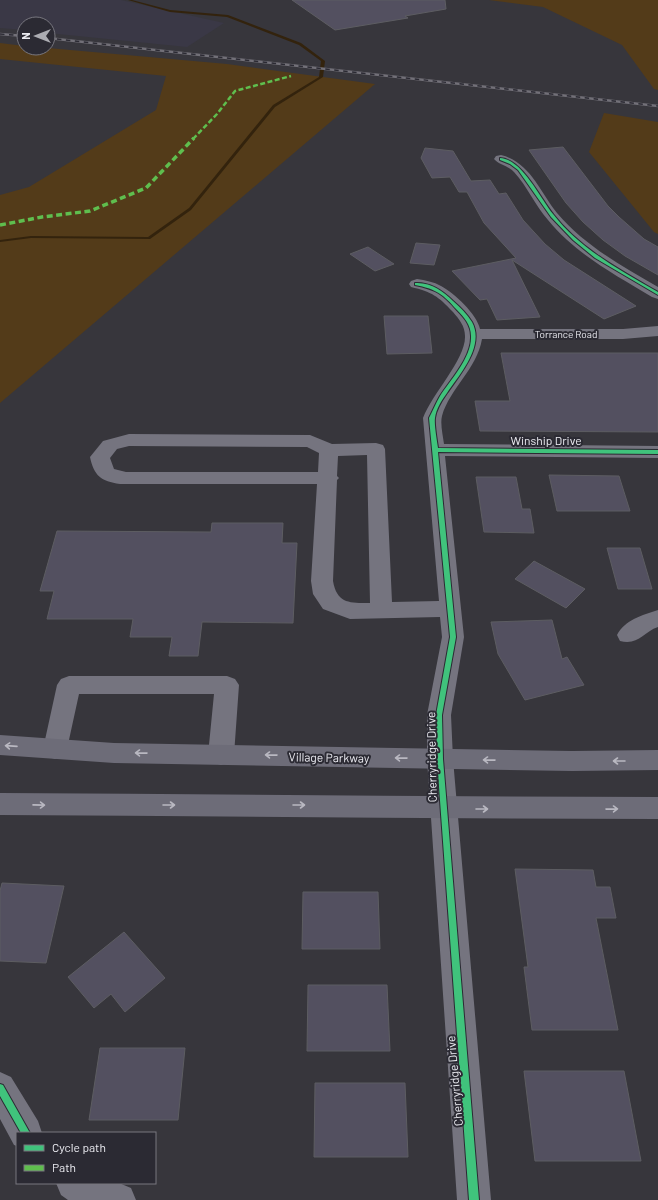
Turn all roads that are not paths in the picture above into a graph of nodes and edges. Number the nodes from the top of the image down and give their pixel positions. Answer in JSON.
{"nodes":[{"id":1,"x":501,"y":159,"type":"dead end"},
{"id":2,"x":418,"y":284,"type":"dead end"},
{"id":3,"x":658,"y":294,"type":"edge"},
{"id":4,"x":658,"y":331,"type":"edge"},
{"id":5,"x":474,"y":334,"type":"junction"},
{"id":6,"x":329,"y":450,"type":"junction"},
{"id":7,"x":435,"y":450,"type":"junction"},
{"id":8,"x":658,"y":452,"type":"edge"},
{"id":9,"x":329,"y":478,"type":"junction"},
{"id":10,"x":450,"y":609,"type":"junction"},
{"id":11,"x":382,"y":610,"type":"junction"},
{"id":12,"x":658,"y":618,"type":"edge"},
{"id":13,"x":628,"y":635,"type":"dead end"},
{"id":14,"x":0,"y":745,"type":"edge"},
{"id":15,"x":55,"y":749,"type":"junction"},
{"id":16,"x":221,"y":755,"type":"junction"},
{"id":17,"x":440,"y":759,"type":"junction"},
{"id":18,"x":658,"y":760,"type":"edge"},
{"id":19,"x":0,"y":804,"type":"edge"},
{"id":20,"x":443,"y":808,"type":"junction"},
{"id":21,"x":658,"y":808,"type":"edge"},
{"id":22,"x":0,"y":1088,"type":"edge"},
{"id":23,"x":25,"y":1132,"type":"edge"},
{"id":24,"x":74,"y":1184,"type":"edge"},
{"id":25,"x":119,"y":1200,"type":"edge"},
{"id":26,"x":474,"y":1200,"type":"edge"}],
"edges":[{"from":1,"to":3,"type":"street"},
{"from":2,"to":5,"type":"street"},
{"from":4,"to":5,"type":"street","name":"Torrance Road"},
{"from":5,"to":7,"type":"street","name":"Cherryridge Drive"},
{"from":6,"to":9,"type":"street"},
{"from":6,"to":9,"type":"street"},
{"from":6,"to":11,"type":"street"},
{"from":7,"to":8,"type":"street","name":"Winship Drive"},
{"from":7,"to":10,"type":"street","name":"Cherryridge Drive"},
{"from":9,"to":11,"type":"street"},
{"from":10,"to":11,"type":"street"},
{"from":10,"to":17,"type":"street","name":"Cherryridge Drive"},
{"from":12,"to":13,"type":"street"},
{"from":15,"to":14,"type":"main road","name":"Village Parkway","one_way":true},
{"from":16,"to":15,"type":"main road","name":"Village Parkway","one_way":true},
{"from":15,"to":16,"type":"street"},
{"from":17,"to":16,"type":"main road","name":"Village Parkway","one_way":true},
{"from":18,"to":17,"type":"main road","name":"Village Parkway","one_way":true},
{"from":17,"to":20,"type":"street","name":"Cherryridge Drive"},
{"from":19,"to":20,"type":"main road","one_way":true},
{"from":20,"to":21,"type":"main road","one_way":true},
{"from":20,"to":26,"type":"street","name":"Cherryridge Drive"},
{"from":22,"to":23,"type":"street"},
{"from":24,"to":25,"type":"street"}]}
